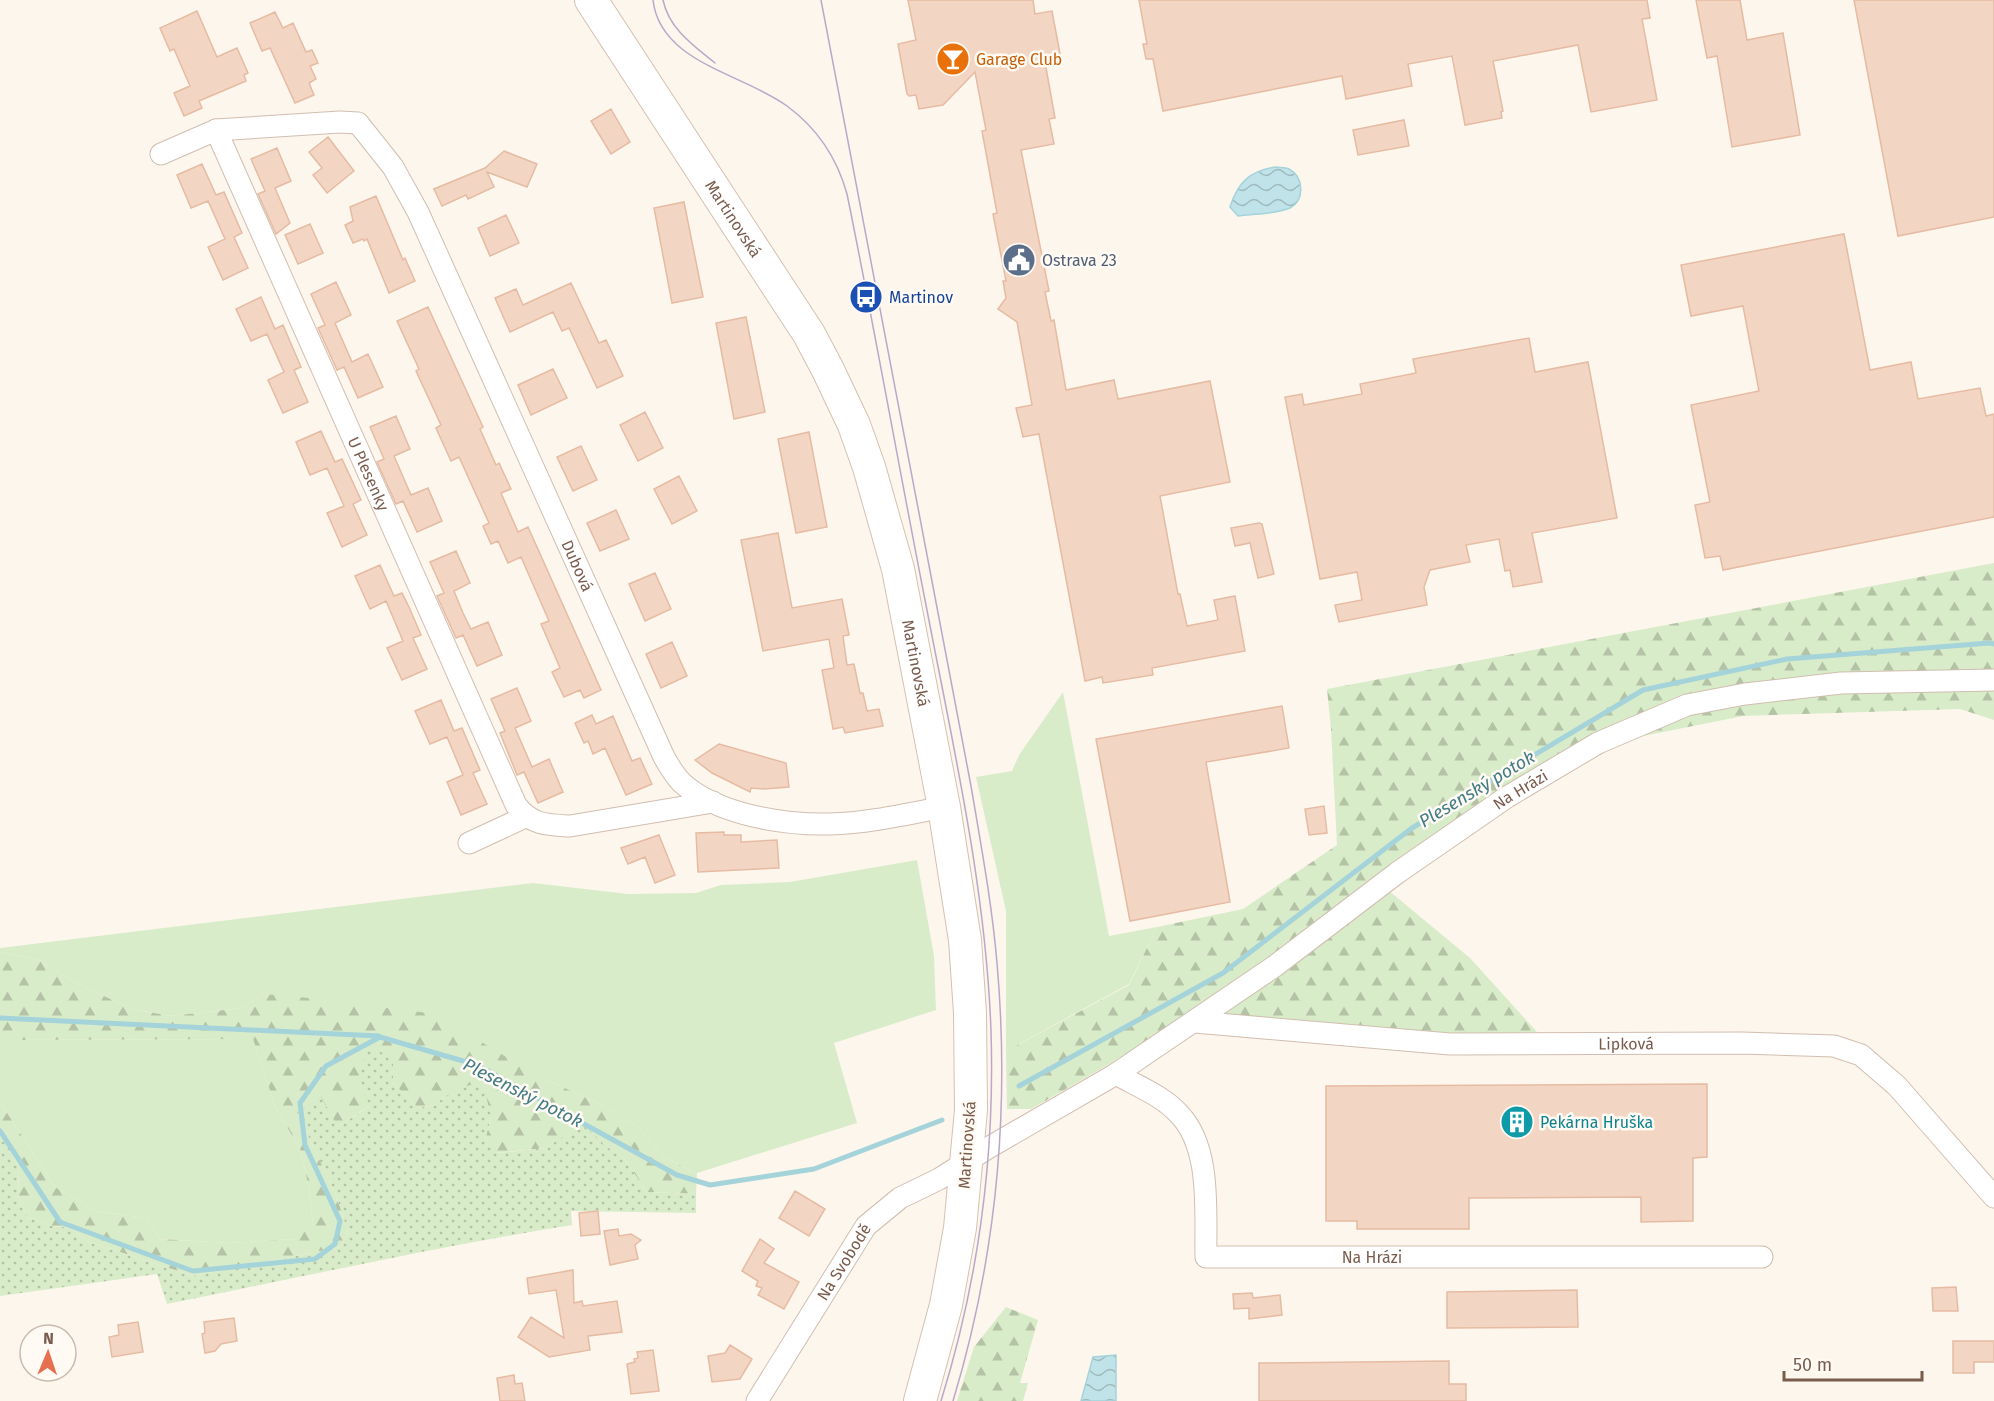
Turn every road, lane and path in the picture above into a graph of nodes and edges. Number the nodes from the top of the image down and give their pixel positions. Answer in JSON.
{"nodes":[{"id":1,"x":591,"y":0,"type":"edge"},
{"id":2,"x":216,"y":130,"type":"junction"},
{"id":3,"x":161,"y":154,"type":"dead end"},
{"id":4,"x":1994,"y":680,"type":"edge"},
{"id":5,"x":713,"y":802,"type":"junction"},
{"id":6,"x":944,"y":807,"type":"junction"},
{"id":7,"x":525,"y":816,"type":"junction"},
{"id":8,"x":469,"y":843,"type":"dead end"},
{"id":9,"x":1195,"y":1022,"type":"junction"},
{"id":10,"x":1116,"y":1074,"type":"junction"},
{"id":11,"x":967,"y":1160,"type":"junction"},
{"id":12,"x":1994,"y":1197,"type":"edge"},
{"id":13,"x":1762,"y":1257,"type":"dead end"},
{"id":14,"x":756,"y":1401,"type":"edge"},
{"id":15,"x":920,"y":1401,"type":"edge"}],
"edges":[{"from":1,"to":6,"type":"street","name":"Martinovská"},
{"from":2,"to":3,"type":"street"},
{"from":2,"to":5,"type":"street","name":"Dubová"},
{"from":2,"to":7,"type":"street","name":"U Plesenky"},
{"from":4,"to":9,"type":"street","name":"Na Hrázi"},
{"from":5,"to":6,"type":"street","name":"Dubová"},
{"from":5,"to":7,"type":"street"},
{"from":6,"to":11,"type":"street","name":"Martinovská"},
{"from":7,"to":8,"type":"street"},
{"from":9,"to":10,"type":"street","name":"Na Hrázi"},
{"from":9,"to":12,"type":"street","name":"Lipková"},
{"from":10,"to":11,"type":"street","name":"Na Hrázi"},
{"from":10,"to":13,"type":"street","name":"Na Hrázi"},
{"from":11,"to":14,"type":"street","name":"Na Svobodě"},
{"from":11,"to":15,"type":"street","name":"Martinovská"}]}
